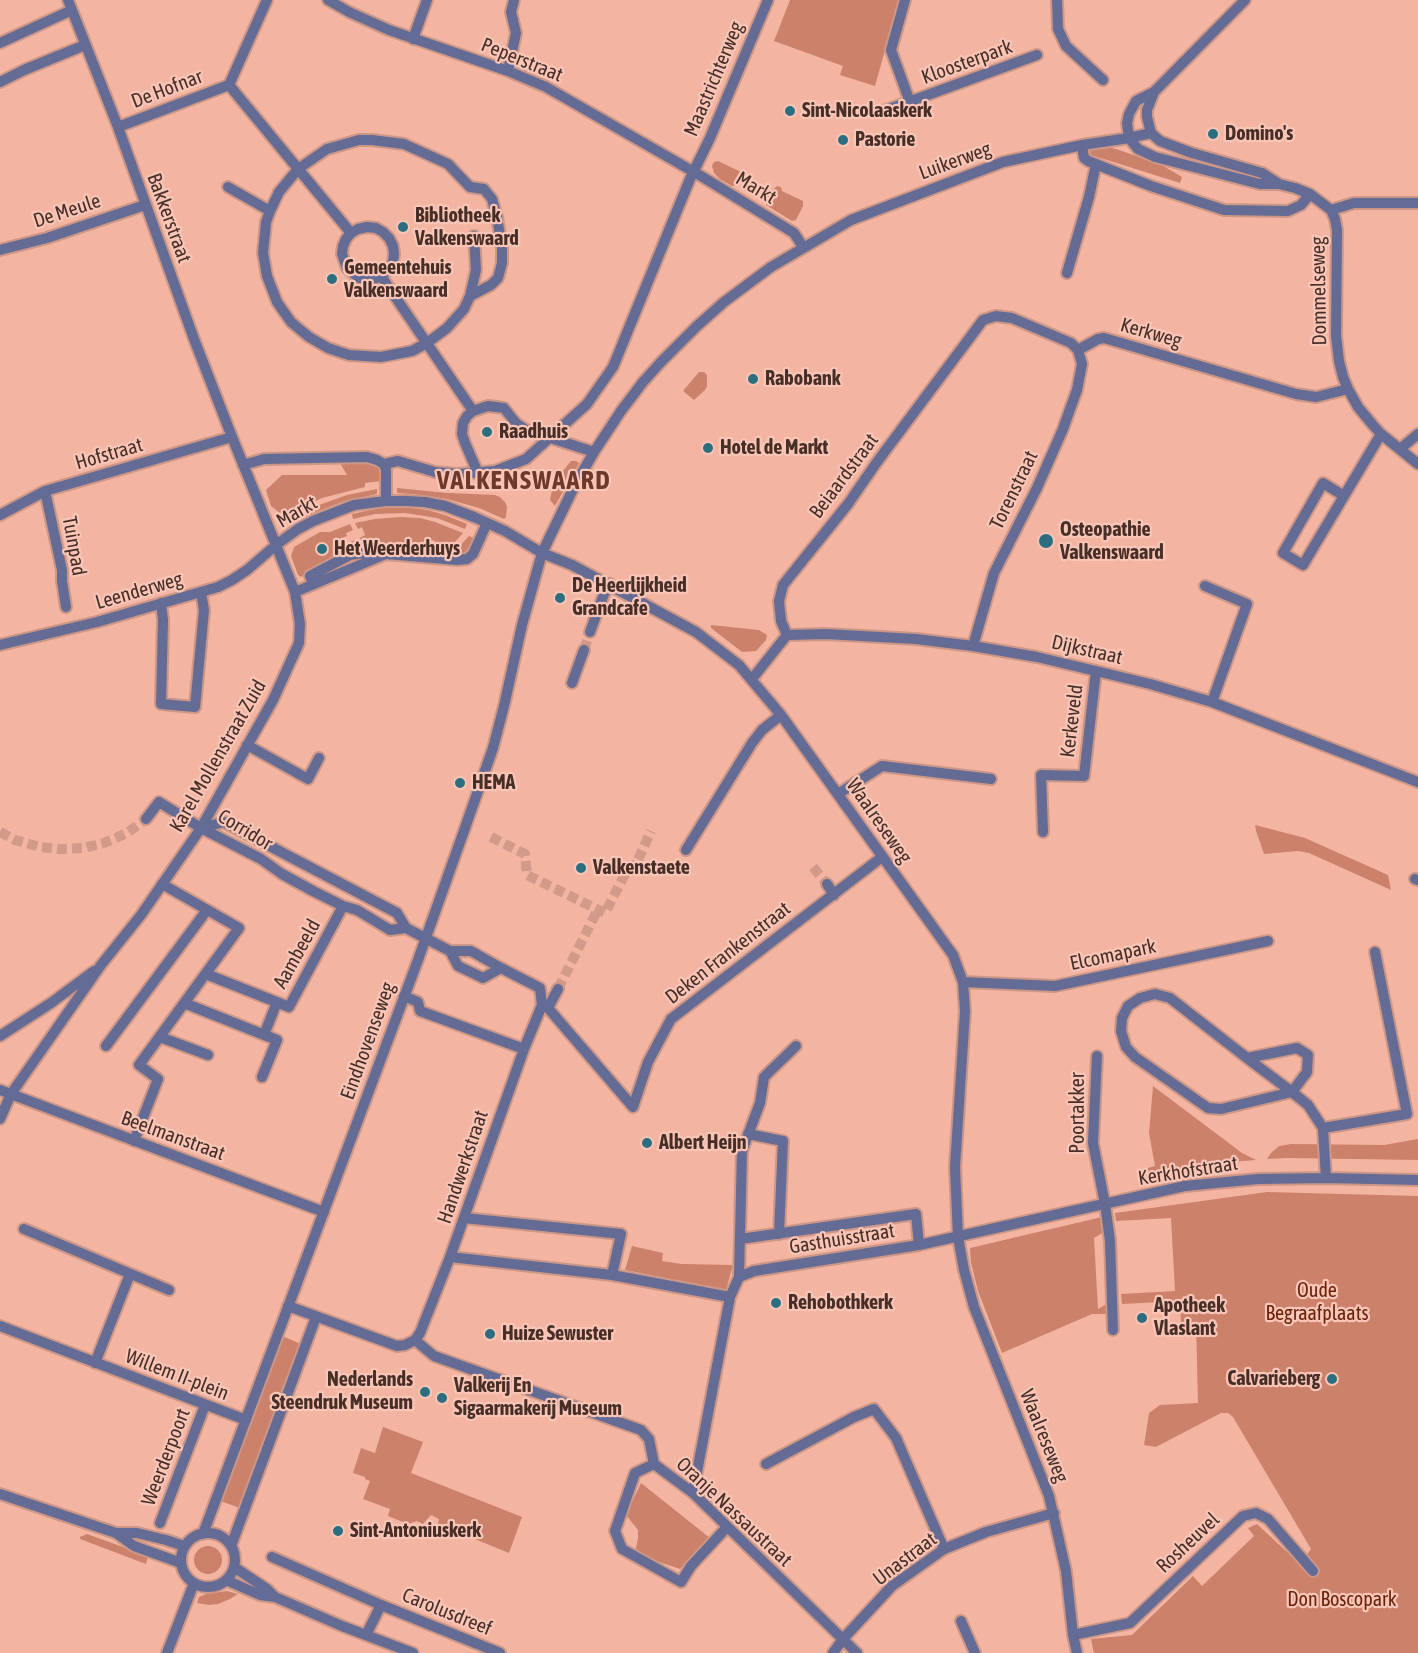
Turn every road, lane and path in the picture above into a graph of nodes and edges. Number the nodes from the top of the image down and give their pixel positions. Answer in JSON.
{"nodes":[{"id":1,"x":267,"y":0,"type":"edge"},
{"id":2,"x":328,"y":0,"type":"edge"},
{"id":3,"x":353,"y":0,"type":"edge"},
{"id":4,"x":428,"y":0,"type":"edge"},
{"id":5,"x":514,"y":0,"type":"edge"},
{"id":6,"x":768,"y":0,"type":"edge"},
{"id":7,"x":905,"y":0,"type":"edge"},
{"id":8,"x":1057,"y":0,"type":"edge"},
{"id":9,"x":1245,"y":0,"type":"edge"},
{"id":10,"x":70,"y":5,"type":"edge"},
{"id":11,"x":349,"y":12,"type":"junction"},
{"id":12,"x":413,"y":39,"type":"junction"},
{"id":13,"x":0,"y":43,"type":"edge"},
{"id":14,"x":86,"y":45,"type":"junction"},
{"id":15,"x":1037,"y":56,"type":"dead end"},
{"id":16,"x":508,"y":71,"type":"junction"},
{"id":17,"x":1102,"y":80,"type":"dead end"},
{"id":18,"x":0,"y":82,"type":"edge"},
{"id":19,"x":229,"y":85,"type":"junction"},
{"id":20,"x":1154,"y":92,"type":"junction"},
{"id":21,"x":910,"y":102,"type":"junction"},
{"id":22,"x":880,"y":112,"type":"dead end"},
{"id":23,"x":118,"y":127,"type":"junction"},
{"id":24,"x":1151,"y":133,"type":"junction"},
{"id":25,"x":1130,"y":138,"type":"junction"},
{"id":26,"x":1082,"y":145,"type":"junction"},
{"id":27,"x":1096,"y":164,"type":"junction"},
{"id":28,"x":298,"y":169,"type":"junction"},
{"id":29,"x":693,"y":172,"type":"junction"},
{"id":30,"x":1279,"y":184,"type":"junction"},
{"id":31,"x":228,"y":187,"type":"dead end"},
{"id":32,"x":1310,"y":194,"type":"junction"},
{"id":33,"x":1418,"y":203,"type":"edge"},
{"id":34,"x":145,"y":205,"type":"junction"},
{"id":35,"x":1331,"y":210,"type":"junction"},
{"id":36,"x":270,"y":211,"type":"junction"},
{"id":37,"x":351,"y":233,"type":"junction"},
{"id":38,"x":474,"y":236,"type":"dead end"},
{"id":39,"x":803,"y":247,"type":"junction"},
{"id":40,"x":0,"y":250,"type":"edge"},
{"id":41,"x":1067,"y":273,"type":"dead end"},
{"id":42,"x":381,"y":276,"type":"junction"},
{"id":43,"x":470,"y":296,"type":"junction"},
{"id":44,"x":427,"y":343,"type":"junction"},
{"id":45,"x":1078,"y":350,"type":"junction"},
{"id":46,"x":1348,"y":389,"type":"junction"},
{"id":47,"x":473,"y":411,"type":"junction"},
{"id":48,"x":1381,"y":434,"type":"junction"},
{"id":49,"x":1418,"y":434,"type":"edge"},
{"id":50,"x":232,"y":438,"type":"junction"},
{"id":51,"x":549,"y":438,"type":"junction"},
{"id":52,"x":1400,"y":449,"type":"junction"},
{"id":53,"x":594,"y":452,"type":"junction"},
{"id":54,"x":384,"y":464,"type":"junction"},
{"id":55,"x":1418,"y":464,"type":"edge"},
{"id":56,"x":243,"y":465,"type":"junction"},
{"id":57,"x":478,"y":473,"type":"junction"},
{"id":58,"x":45,"y":491,"type":"junction"},
{"id":59,"x":1344,"y":496,"type":"junction"},
{"id":60,"x":386,"y":501,"type":"junction"},
{"id":61,"x":0,"y":515,"type":"edge"},
{"id":62,"x":487,"y":523,"type":"junction"},
{"id":63,"x":276,"y":546,"type":"junction"},
{"id":64,"x":542,"y":553,"type":"junction"},
{"id":65,"x":610,"y":584,"type":"junction"},
{"id":66,"x":1205,"y":586,"type":"dead end"},
{"id":67,"x":201,"y":592,"type":"junction"},
{"id":68,"x":295,"y":592,"type":"junction"},
{"id":69,"x":161,"y":603,"type":"junction"},
{"id":70,"x":66,"y":607,"type":"dead end"},
{"id":71,"x":591,"y":632,"type":"tunnel mouth"},
{"id":72,"x":787,"y":635,"type":"junction"},
{"id":73,"x":0,"y":645,"type":"edge"},
{"id":74,"x":973,"y":646,"type":"junction"},
{"id":75,"x":584,"y":650,"type":"tunnel mouth"},
{"id":76,"x":1096,"y":671,"type":"junction"},
{"id":77,"x":752,"y":679,"type":"junction"},
{"id":78,"x":572,"y":684,"type":"dead end"},
{"id":79,"x":1212,"y":702,"type":"junction"},
{"id":80,"x":781,"y":715,"type":"junction"},
{"id":81,"x":247,"y":745,"type":"junction"},
{"id":82,"x":318,"y":758,"type":"dead end"},
{"id":83,"x":991,"y":779,"type":"dead end"},
{"id":84,"x":1418,"y":782,"type":"edge"},
{"id":85,"x":838,"y":794,"type":"junction"},
{"id":86,"x":146,"y":819,"type":"tunnel mouth"},
{"id":87,"x":201,"y":828,"type":"junction"},
{"id":88,"x":1043,"y":832,"type":"dead end"},
{"id":89,"x":686,"y":850,"type":"dead end"},
{"id":90,"x":882,"y":857,"type":"junction"},
{"id":91,"x":318,"y":871,"type":"junction"},
{"id":92,"x":162,"y":884,"type":"junction"},
{"id":93,"x":827,"y":884,"type":"tunnel mouth"},
{"id":94,"x":313,"y":891,"type":"junction"},
{"id":95,"x":834,"y":895,"type":"junction"},
{"id":96,"x":368,"y":897,"type":"junction"},
{"id":97,"x":343,"y":906,"type":"junction"},
{"id":98,"x":207,"y":910,"type":"junction"},
{"id":99,"x":357,"y":910,"type":"junction"},
{"id":100,"x":406,"y":928,"type":"junction"},
{"id":101,"x":425,"y":938,"type":"junction"},
{"id":102,"x":1268,"y":941,"type":"dead end"},
{"id":103,"x":450,"y":951,"type":"junction"},
{"id":104,"x":1375,"y":952,"type":"dead end"},
{"id":105,"x":101,"y":965,"type":"junction"},
{"id":106,"x":501,"y":968,"type":"junction"},
{"id":107,"x":206,"y":974,"type":"junction"},
{"id":108,"x":963,"y":982,"type":"junction"},
{"id":109,"x":558,"y":989,"type":"tunnel mouth"},
{"id":110,"x":404,"y":996,"type":"junction"},
{"id":111,"x":277,"y":1002,"type":"junction"},
{"id":112,"x":184,"y":1003,"type":"junction"},
{"id":113,"x":545,"y":1007,"type":"junction"},
{"id":114,"x":264,"y":1035,"type":"junction"},
{"id":115,"x":0,"y":1036,"type":"edge"},
{"id":116,"x":160,"y":1036,"type":"junction"},
{"id":117,"x":106,"y":1046,"type":"dead end"},
{"id":118,"x":796,"y":1046,"type":"dead end"},
{"id":119,"x":524,"y":1049,"type":"junction"},
{"id":120,"x":207,"y":1055,"type":"dead end"},
{"id":121,"x":1097,"y":1056,"type":"dead end"},
{"id":122,"x":1247,"y":1058,"type":"junction"},
{"id":123,"x":262,"y":1077,"type":"dead end"},
{"id":124,"x":5,"y":1092,"type":"edge"},
{"id":125,"x":1292,"y":1092,"type":"junction"},
{"id":126,"x":633,"y":1107,"type":"joint"},
{"id":127,"x":0,"y":1119,"type":"edge"},
{"id":128,"x":1323,"y":1128,"type":"junction"},
{"id":129,"x":748,"y":1134,"type":"junction"},
{"id":130,"x":135,"y":1141,"type":"junction"},
{"id":131,"x":1326,"y":1178,"type":"junction"},
{"id":132,"x":1418,"y":1180,"type":"edge"},
{"id":133,"x":1105,"y":1204,"type":"junction"},
{"id":134,"x":324,"y":1212,"type":"junction"},
{"id":135,"x":464,"y":1218,"type":"junction"},
{"id":136,"x":24,"y":1229,"type":"dead end"},
{"id":137,"x":779,"y":1234,"type":"junction"},
{"id":138,"x":959,"y":1237,"type":"junction"},
{"id":139,"x":740,"y":1239,"type":"junction"},
{"id":140,"x":919,"y":1245,"type":"junction"},
{"id":141,"x":450,"y":1257,"type":"junction"},
{"id":142,"x":130,"y":1274,"type":"junction"},
{"id":143,"x":612,"y":1275,"type":"junction"},
{"id":144,"x":739,"y":1277,"type":"junction"},
{"id":145,"x":169,"y":1290,"type":"dead end"},
{"id":146,"x":730,"y":1297,"type":"junction"},
{"id":147,"x":288,"y":1306,"type":"junction"},
{"id":148,"x":316,"y":1317,"type":"junction"},
{"id":149,"x":0,"y":1326,"type":"edge"},
{"id":150,"x":1113,"y":1330,"type":"dead end"},
{"id":151,"x":415,"y":1340,"type":"junction"},
{"id":152,"x":95,"y":1363,"type":"junction"},
{"id":153,"x":205,"y":1405,"type":"junction"},
{"id":154,"x":246,"y":1420,"type":"junction"},
{"id":155,"x":654,"y":1464,"type":"junction"},
{"id":156,"x":766,"y":1464,"type":"dead end"},
{"id":157,"x":693,"y":1493,"type":"junction"},
{"id":158,"x":0,"y":1494,"type":"edge"},
{"id":159,"x":1054,"y":1513,"type":"junction"},
{"id":160,"x":160,"y":1523,"type":"dead end"},
{"id":161,"x":728,"y":1527,"type":"junction"},
{"id":162,"x":116,"y":1533,"type":"junction"},
{"id":163,"x":202,"y":1534,"type":"junction"},
{"id":164,"x":184,"y":1546,"type":"junction"},
{"id":165,"x":231,"y":1546,"type":"junction"},
{"id":166,"x":944,"y":1549,"type":"junction"},
{"id":167,"x":272,"y":1557,"type":"dead end"},
{"id":168,"x":181,"y":1563,"type":"junction"},
{"id":169,"x":234,"y":1567,"type":"junction"},
{"id":170,"x":1313,"y":1571,"type":"dead end"},
{"id":171,"x":226,"y":1580,"type":"junction"},
{"id":172,"x":194,"y":1583,"type":"junction"},
{"id":173,"x":275,"y":1597,"type":"junction"},
{"id":174,"x":381,"y":1605,"type":"junction"},
{"id":175,"x":961,"y":1621,"type":"dead end"},
{"id":176,"x":366,"y":1635,"type":"junction"},
{"id":177,"x":1073,"y":1635,"type":"junction"},
{"id":178,"x":843,"y":1639,"type":"junction"},
{"id":179,"x":167,"y":1653,"type":"edge"},
{"id":180,"x":412,"y":1653,"type":"edge"},
{"id":181,"x":500,"y":1653,"type":"edge"},
{"id":182,"x":833,"y":1653,"type":"edge"},
{"id":183,"x":857,"y":1653,"type":"edge"},
{"id":184,"x":975,"y":1653,"type":"edge"},
{"id":185,"x":1077,"y":1653,"type":"edge"}],
"edges":[{"from":1,"to":19,"type":"street","name":"De Hofnar"},
{"from":2,"to":11,"type":"street","name":"Peperstraat"},
{"from":3,"to":11,"type":"street"},
{"from":4,"to":12,"type":"street"},
{"from":5,"to":16,"type":"street"},
{"from":6,"to":29,"type":"street","name":"Maastrichterweg"},
{"from":7,"to":21,"type":"street","name":"Kloosterpark"},
{"from":8,"to":17,"type":"street"},
{"from":9,"to":20,"type":"street"},
{"from":10,"to":13,"type":"street","name":"Bakkerstraat"},
{"from":10,"to":14,"type":"street","name":"Bakkerstraat"},
{"from":11,"to":12,"type":"street","name":"Peperstraat"},
{"from":12,"to":16,"type":"street","name":"Peperstraat"},
{"from":14,"to":18,"type":"street"},
{"from":14,"to":23,"type":"street","name":"Bakkerstraat"},
{"from":15,"to":21,"type":"street","name":"Kloosterpark"},
{"from":16,"to":29,"type":"street","name":"Peperstraat"},
{"from":19,"to":23,"type":"street","name":"De Hofnar"},
{"from":19,"to":28,"type":"street","name":"De Hofnar"},
{"from":20,"to":24,"type":"street"},
{"from":20,"to":25,"type":"street"},
{"from":21,"to":22,"type":"street","name":"Kloosterpark"},
{"from":23,"to":34,"type":"street","name":"Bakkerstraat"},
{"from":24,"to":25,"type":"street","name":"Luikerweg"},
{"from":24,"to":30,"type":"street","name":"Dommelseweg"},
{"from":25,"to":26,"type":"street","name":"Luikerweg"},
{"from":25,"to":30,"type":"street","name":"Dommelseweg"},
{"from":26,"to":27,"type":"street"},
{"from":26,"to":39,"type":"street","name":"Luikerweg"},
{"from":27,"to":32,"type":"street"},
{"from":27,"to":41,"type":"street"},
{"from":28,"to":36,"type":"street"},
{"from":28,"to":37,"type":"street","name":"De Hofnar"},
{"from":28,"to":43,"type":"street"},
{"from":29,"to":39,"type":"street","name":"Markt"},
{"from":29,"to":51,"type":"street"},
{"from":30,"to":32,"type":"street","name":"Dommelseweg"},
{"from":31,"to":36,"type":"street"},
{"from":32,"to":35,"type":"street","name":"Dommelseweg"},
{"from":33,"to":35,"type":"street"},
{"from":34,"to":40,"type":"street","name":"De Meule"},
{"from":34,"to":50,"type":"street","name":"Bakkerstraat"},
{"from":35,"to":46,"type":"street","name":"Dommelseweg"},
{"from":36,"to":44,"type":"street"},
{"from":37,"to":42,"type":"street"},
{"from":37,"to":42,"type":"street"},
{"from":38,"to":43,"type":"street"},
{"from":39,"to":53,"type":"street"},
{"from":42,"to":44,"type":"street"},
{"from":43,"to":44,"type":"street"},
{"from":44,"to":47,"type":"street"},
{"from":45,"to":46,"type":"street","name":"Kerkweg"},
{"from":45,"to":72,"type":"street","name":"Beiaardstraat"},
{"from":45,"to":74,"type":"street","name":"Torenstraat"},
{"from":46,"to":48,"type":"street","name":"Dommelseweg"},
{"from":47,"to":51,"type":"street"},
{"from":47,"to":57,"type":"street"},
{"from":48,"to":52,"type":"street","name":"Dommelseweg"},
{"from":48,"to":59,"type":"street"},
{"from":49,"to":52,"type":"street"},
{"from":50,"to":56,"type":"street","name":"Markt"},
{"from":50,"to":58,"type":"street","name":"Hofstraat"},
{"from":51,"to":53,"type":"street"},
{"from":51,"to":57,"type":"street"},
{"from":52,"to":55,"type":"street","name":"Dommelseweg"},
{"from":53,"to":64,"type":"street"},
{"from":54,"to":56,"type":"street"},
{"from":54,"to":57,"type":"street"},
{"from":54,"to":60,"type":"street"},
{"from":56,"to":63,"type":"street","name":"Markt"},
{"from":58,"to":61,"type":"street","name":"Hofstraat"},
{"from":58,"to":70,"type":"street","name":"Tuinpad"},
{"from":59,"to":59,"type":"street"},
{"from":60,"to":62,"type":"street","name":"Markt"},
{"from":60,"to":63,"type":"street","name":"Markt"},
{"from":62,"to":64,"type":"street","name":"Markt"},
{"from":62,"to":68,"type":"street"},
{"from":63,"to":67,"type":"street","name":"Leenderweg"},
{"from":63,"to":68,"type":"street","name":"Karel Mollenstraat Zuid"},
{"from":64,"to":65,"type":"street","name":"Waalreseweg"},
{"from":64,"to":101,"type":"street","name":"Eindhovenseweg"},
{"from":65,"to":71,"type":"street"},
{"from":65,"to":77,"type":"street","name":"Waalreseweg"},
{"from":66,"to":79,"type":"street"},
{"from":67,"to":69,"type":"street","name":"Leenderweg"},
{"from":67,"to":69,"type":"street"},
{"from":68,"to":81,"type":"street","name":"Karel Mollenstraat Zuid"},
{"from":69,"to":73,"type":"street","name":"Leenderweg"},
{"from":72,"to":74,"type":"street","name":"Dijkstraat"},
{"from":72,"to":77,"type":"street"},
{"from":74,"to":76,"type":"street","name":"Dijkstraat"},
{"from":75,"to":78,"type":"street"},
{"from":76,"to":79,"type":"street","name":"Dijkstraat"},
{"from":76,"to":88,"type":"street","name":"Kerkeveld"},
{"from":77,"to":80,"type":"street","name":"Waalreseweg"},
{"from":79,"to":84,"type":"street","name":"Dijkstraat"},
{"from":80,"to":85,"type":"street","name":"Waalreseweg"},
{"from":80,"to":89,"type":"street"},
{"from":81,"to":82,"type":"street"},
{"from":81,"to":87,"type":"street","name":"Karel Mollenstraat Zuid"},
{"from":83,"to":85,"type":"street"},
{"from":85,"to":90,"type":"street","name":"Waalreseweg"},
{"from":86,"to":87,"type":"street"},
{"from":87,"to":91,"type":"street","name":"Corridor"},
{"from":87,"to":92,"type":"street","name":"Karel Mollenstraat Zuid"},
{"from":87,"to":94,"type":"street","name":"Corridor"},
{"from":90,"to":95,"type":"street","name":"Deken Frankenstraat"},
{"from":90,"to":108,"type":"street","name":"Waalreseweg"},
{"from":91,"to":94,"type":"street"},
{"from":91,"to":96,"type":"street","name":"Corridor"},
{"from":92,"to":98,"type":"street"},
{"from":92,"to":105,"type":"street","name":"Karel Mollenstraat Zuid"},
{"from":93,"to":95,"type":"street"},
{"from":94,"to":97,"type":"street","name":"Corridor"},
{"from":95,"to":126,"type":"street","name":"Deken Frankenstraat"},
{"from":96,"to":99,"type":"street"},
{"from":96,"to":100,"type":"street","name":"Corridor"},
{"from":97,"to":99,"type":"street","name":"Corridor"},
{"from":97,"to":111,"type":"street","name":"Aambeeld"},
{"from":98,"to":107,"type":"street"},
{"from":98,"to":117,"type":"street"},
{"from":99,"to":100,"type":"street","name":"Corridor"},
{"from":100,"to":101,"type":"street","name":"Corridor"},
{"from":101,"to":103,"type":"street","name":"Corridor"},
{"from":101,"to":110,"type":"street","name":"Eindhovenseweg"},
{"from":102,"to":108,"type":"street","name":"Elcomapark"},
{"from":103,"to":106,"type":"street","name":"Corridor"},
{"from":103,"to":106,"type":"street","name":"Corridor"},
{"from":104,"to":128,"type":"street"},
{"from":105,"to":115,"type":"street","name":"Karel Mollenstraat Zuid"},
{"from":105,"to":124,"type":"street","name":"Karel Mollenstraat Zuid"},
{"from":106,"to":113,"type":"street","name":"Corridor"},
{"from":107,"to":111,"type":"street"},
{"from":107,"to":112,"type":"street"},
{"from":108,"to":138,"type":"street","name":"Waalreseweg"},
{"from":109,"to":113,"type":"street","name":"Handwerkstraat"},
{"from":110,"to":119,"type":"street"},
{"from":110,"to":134,"type":"street","name":"Eindhovenseweg"},
{"from":111,"to":114,"type":"street"},
{"from":112,"to":114,"type":"street"},
{"from":112,"to":116,"type":"street"},
{"from":113,"to":119,"type":"street","name":"Handwerkstraat"},
{"from":113,"to":126,"type":"street","name":"Corridor"},
{"from":114,"to":123,"type":"street"},
{"from":116,"to":120,"type":"street"},
{"from":116,"to":130,"type":"street"},
{"from":118,"to":129,"type":"street"},
{"from":119,"to":135,"type":"street","name":"Handwerkstraat"},
{"from":121,"to":133,"type":"street","name":"Poortakker"},
{"from":122,"to":125,"type":"street"},
{"from":122,"to":125,"type":"street"},
{"from":122,"to":125,"type":"street"},
{"from":124,"to":127,"type":"street","name":"Karel Mollenstraat Zuid"},
{"from":124,"to":130,"type":"street","name":"Beelmanstraat"},
{"from":125,"to":128,"type":"street"},
{"from":128,"to":131,"type":"street"},
{"from":129,"to":137,"type":"street"},
{"from":129,"to":139,"type":"street"},
{"from":130,"to":134,"type":"street","name":"Beelmanstraat"},
{"from":131,"to":132,"type":"street","name":"Kerkhofstraat"},
{"from":131,"to":133,"type":"street","name":"Kerkhofstraat"},
{"from":133,"to":138,"type":"street","name":"Kerkhofstraat"},
{"from":133,"to":150,"type":"street","name":"Poortakker"},
{"from":134,"to":147,"type":"street","name":"Eindhovenseweg"},
{"from":135,"to":141,"type":"street","name":"Handwerkstraat"},
{"from":135,"to":143,"type":"street"},
{"from":136,"to":142,"type":"street"},
{"from":137,"to":139,"type":"street"},
{"from":137,"to":140,"type":"street"},
{"from":138,"to":140,"type":"street","name":"Gasthuisstraat"},
{"from":138,"to":159,"type":"street","name":"Waalreseweg"},
{"from":139,"to":144,"type":"street"},
{"from":140,"to":144,"type":"street","name":"Gasthuisstraat"},
{"from":141,"to":143,"type":"street"},
{"from":141,"to":151,"type":"street","name":"Handwerkstraat"},
{"from":142,"to":145,"type":"street"},
{"from":142,"to":152,"type":"street","name":"Willem II-plein"},
{"from":143,"to":146,"type":"street"},
{"from":144,"to":146,"type":"street"},
{"from":146,"to":157,"type":"street"},
{"from":147,"to":148,"type":"street"},
{"from":147,"to":154,"type":"street","name":"Eindhovenseweg"},
{"from":148,"to":151,"type":"street"},
{"from":148,"to":165,"type":"street"},
{"from":149,"to":152,"type":"street","name":"Willem II-plein"},
{"from":151,"to":155,"type":"street","name":"Oranje Nassaustraat"},
{"from":152,"to":153,"type":"street","name":"Willem II-plein"},
{"from":153,"to":154,"type":"street","name":"Willem II-plein"},
{"from":153,"to":160,"type":"street","name":"Weerderpoort"},
{"from":154,"to":163,"type":"street","name":"Eindhovenseweg"},
{"from":155,"to":157,"type":"street","name":"Oranje Nassaustraat"},
{"from":155,"to":161,"type":"street"},
{"from":156,"to":166,"type":"street"},
{"from":157,"to":161,"type":"street","name":"Oranje Nassaustraat"},
{"from":158,"to":162,"type":"street"},
{"from":159,"to":166,"type":"street","name":"Unastraat"},
{"from":159,"to":177,"type":"street","name":"Waalreseweg"},
{"from":161,"to":178,"type":"street","name":"Oranje Nassaustraat"},
{"from":162,"to":164,"type":"street"},
{"from":162,"to":168,"type":"street"},
{"from":163,"to":164,"type":"street"},
{"from":163,"to":165,"type":"street"},
{"from":164,"to":168,"type":"street"},
{"from":165,"to":169,"type":"street"},
{"from":166,"to":178,"type":"street","name":"Unastraat"},
{"from":167,"to":174,"type":"street","name":"Carolusdreef"},
{"from":168,"to":172,"type":"street"},
{"from":169,"to":171,"type":"street"},
{"from":169,"to":173,"type":"street"},
{"from":170,"to":177,"type":"street","name":"Rosheuvel"},
{"from":171,"to":172,"type":"street"},
{"from":171,"to":173,"type":"street"},
{"from":172,"to":179,"type":"street"},
{"from":173,"to":176,"type":"street"},
{"from":174,"to":176,"type":"street","name":"Carolusdreef"},
{"from":174,"to":181,"type":"street","name":"Carolusdreef"},
{"from":175,"to":184,"type":"street"},
{"from":176,"to":180,"type":"street"},
{"from":177,"to":185,"type":"street","name":"Waalreseweg"},
{"from":178,"to":182,"type":"street","name":"Unastraat"},
{"from":178,"to":183,"type":"street","name":"Oranje Nassaustraat"}]}
